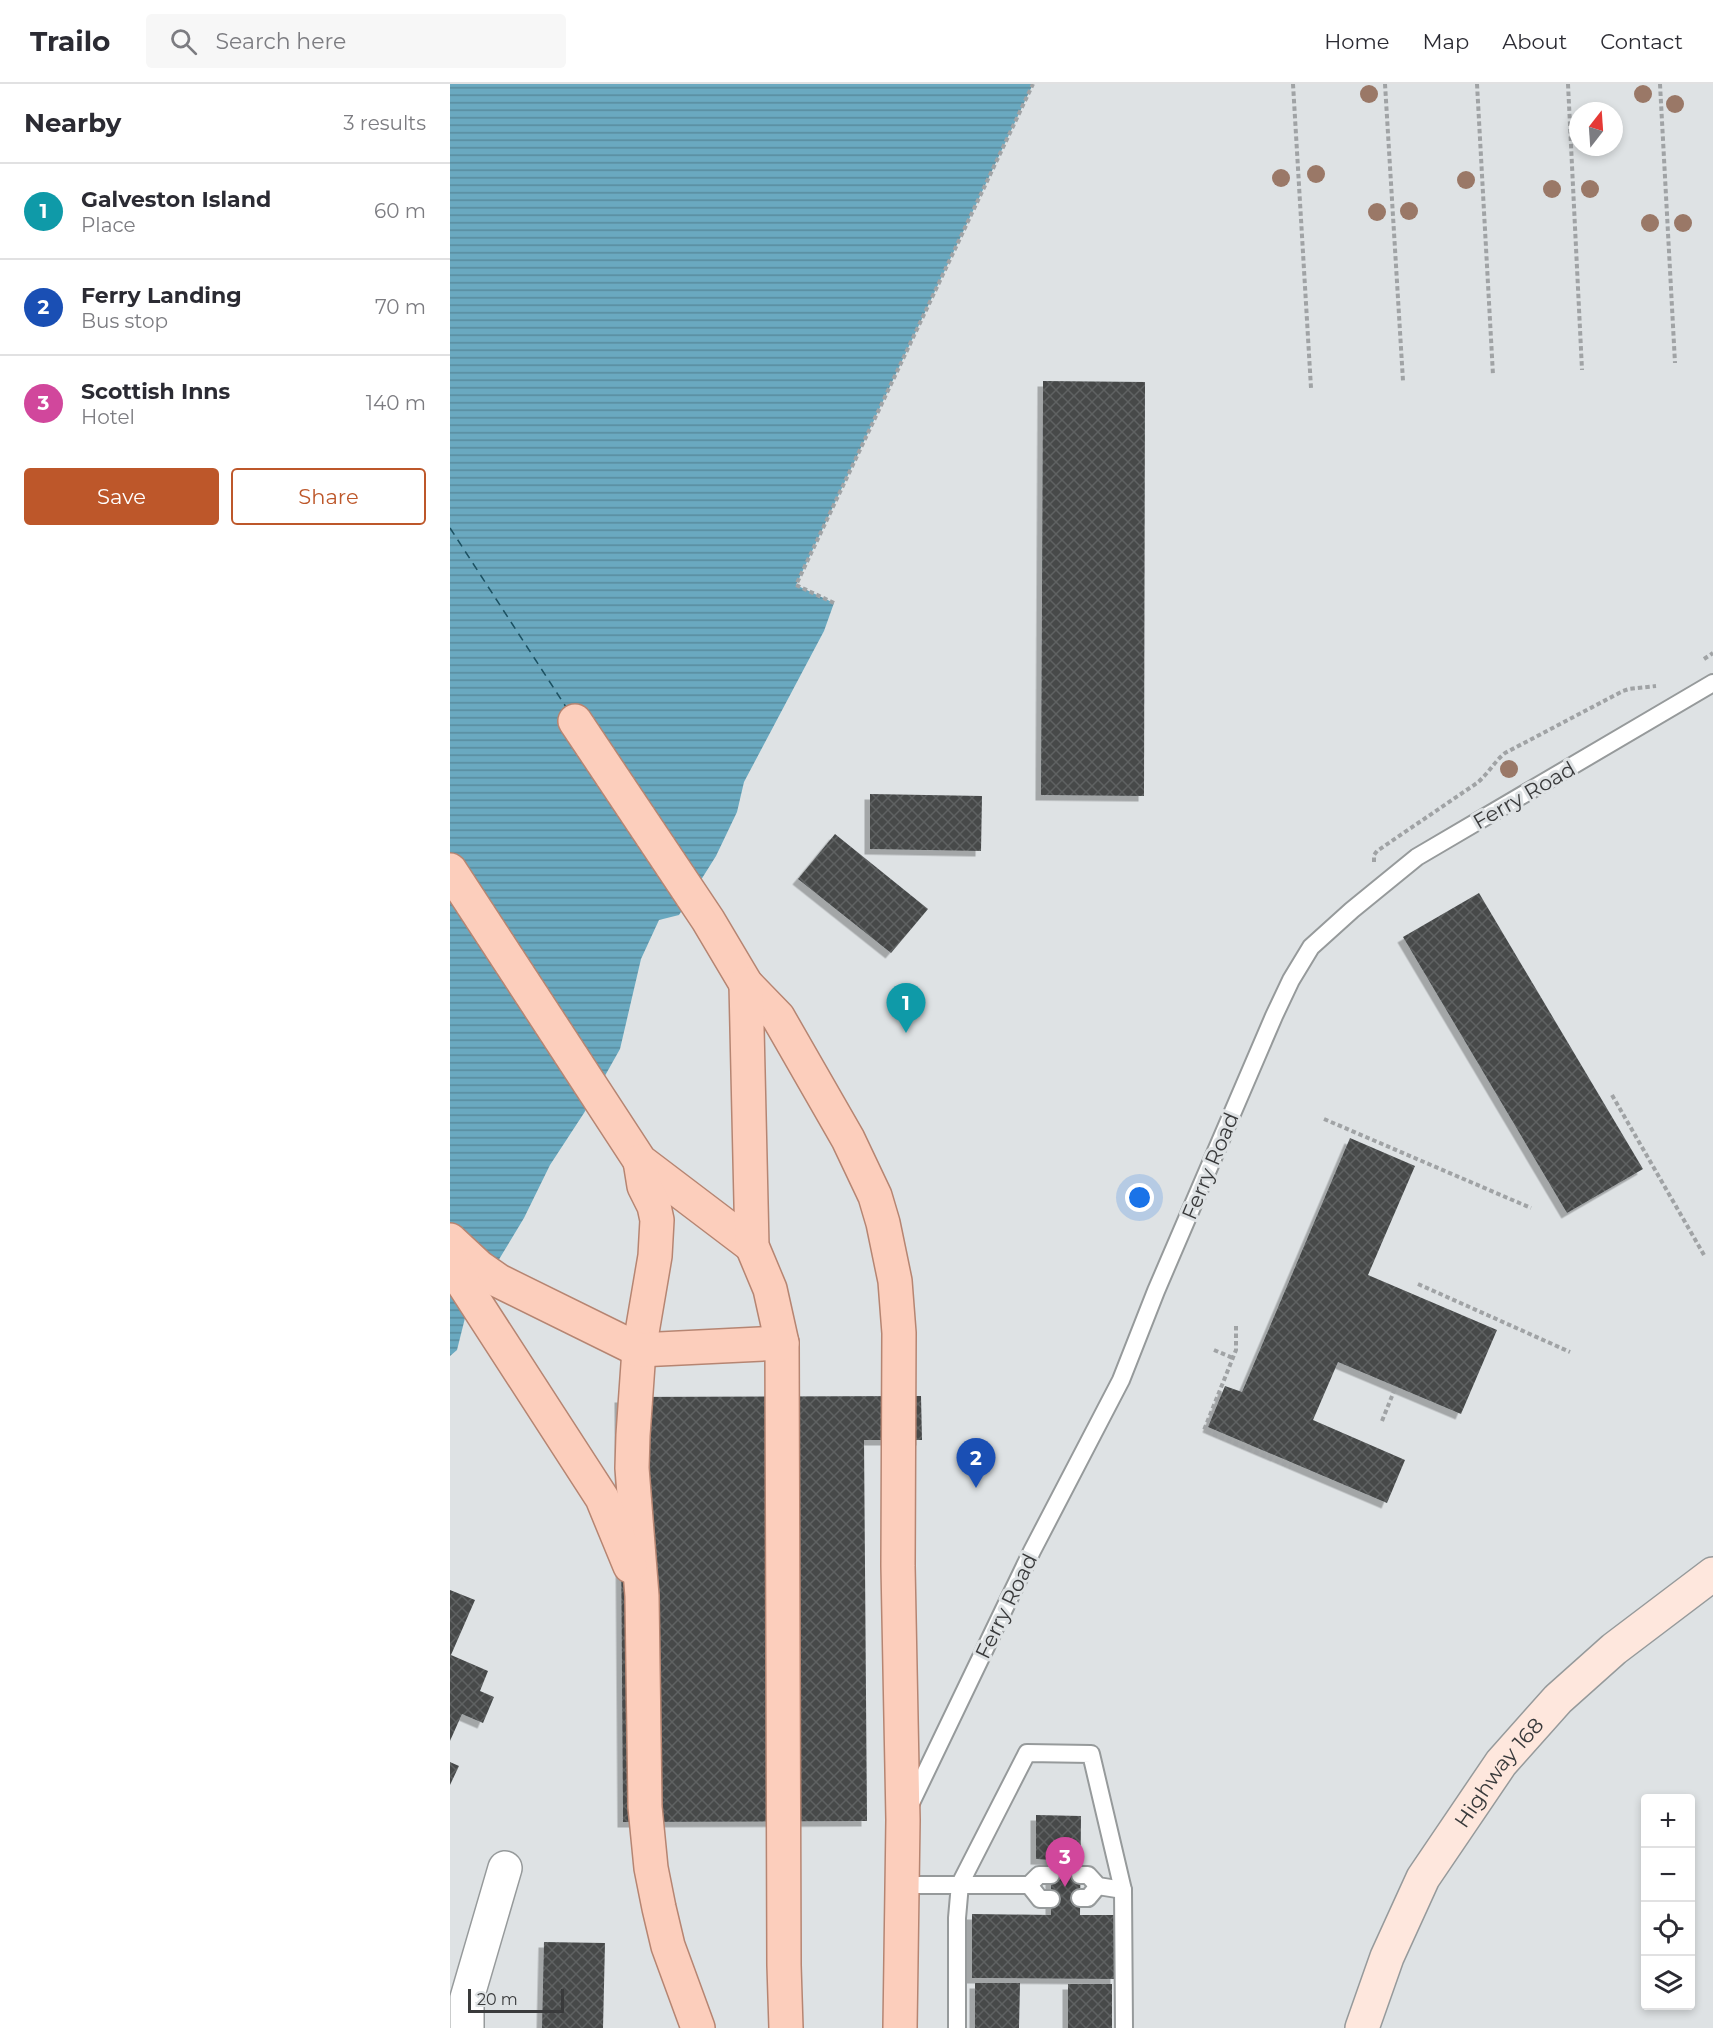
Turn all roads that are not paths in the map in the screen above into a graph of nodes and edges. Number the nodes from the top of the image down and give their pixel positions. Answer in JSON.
{"nodes":[{"id":1,"x":1713,"y":683,"type":"edge"},
{"id":2,"x":575,"y":721,"type":"dead end"},
{"id":3,"x":450,"y":870,"type":"edge"},
{"id":4,"x":746,"y":984,"type":"junction"},
{"id":5,"x":640,"y":1161,"type":"junction"},
{"id":6,"x":450,"y":1240,"type":"edge"},
{"id":7,"x":752,"y":1246,"type":"junction"},
{"id":8,"x":450,"y":1263,"type":"edge"},
{"id":9,"x":782,"y":1343,"type":"junction"},
{"id":10,"x":639,"y":1350,"type":"junction"},
{"id":11,"x":1713,"y":1574,"type":"edge"},
{"id":12,"x":642,"y":1596,"type":"junction"},
{"id":13,"x":903,"y":1820,"type":"junction"},
{"id":14,"x":505,"y":1868,"type":"dead end"},
{"id":15,"x":1051,"y":1875,"type":"dead end"},
{"id":16,"x":1080,"y":1875,"type":"dead end"},
{"id":17,"x":960,"y":1884,"type":"junction"},
{"id":18,"x":901,"y":1885,"type":"junction"},
{"id":19,"x":1029,"y":1885,"type":"junction"},
{"id":20,"x":1098,"y":1886,"type":"junction"},
{"id":21,"x":1123,"y":1890,"type":"junction"},
{"id":22,"x":1080,"y":1898,"type":"dead end"},
{"id":23,"x":1051,"y":1899,"type":"dead end"},
{"id":24,"x":467,"y":2028,"type":"edge"},
{"id":25,"x":698,"y":2028,"type":"edge"},
{"id":26,"x":786,"y":2028,"type":"edge"},
{"id":27,"x":900,"y":2028,"type":"edge"},
{"id":28,"x":957,"y":2028,"type":"edge"},
{"id":29,"x":1124,"y":2028,"type":"edge"},
{"id":30,"x":1362,"y":2028,"type":"edge"}],
"edges":[{"from":1,"to":13,"type":"lane","name":"Ferry Road"},
{"from":2,"to":4,"type":"main road"},
{"from":3,"to":5,"type":"main road"},
{"from":4,"to":7,"type":"main road"},
{"from":4,"to":13,"type":"main road"},
{"from":5,"to":7,"type":"main road"},
{"from":5,"to":10,"type":"main road"},
{"from":6,"to":10,"type":"main road"},
{"from":7,"to":9,"type":"main road"},
{"from":8,"to":12,"type":"main road"},
{"from":9,"to":10,"type":"main road"},
{"from":9,"to":26,"type":"main road"},
{"from":10,"to":12,"type":"main road"},
{"from":11,"to":30,"type":"street","name":"Highway 168"},
{"from":12,"to":25,"type":"main road"},
{"from":13,"to":18,"type":"main road"},
{"from":14,"to":24,"type":"street"},
{"from":15,"to":19,"type":"lane"},
{"from":16,"to":20,"type":"lane"},
{"from":17,"to":18,"type":"lane"},
{"from":17,"to":19,"type":"lane"},
{"from":17,"to":21,"type":"lane"},
{"from":17,"to":28,"type":"lane"},
{"from":18,"to":27,"type":"main road"},
{"from":19,"to":23,"type":"lane"},
{"from":20,"to":21,"type":"lane"},
{"from":20,"to":22,"type":"lane"},
{"from":21,"to":29,"type":"lane"}]}
